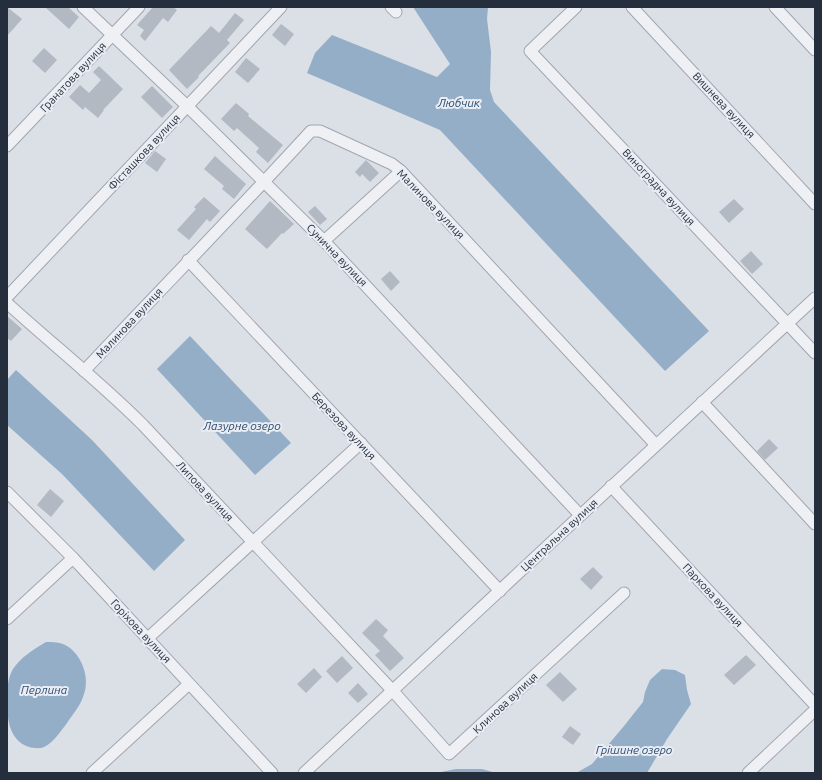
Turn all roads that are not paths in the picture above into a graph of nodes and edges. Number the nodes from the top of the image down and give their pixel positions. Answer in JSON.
{"nodes":[{"id":1,"x":83,"y":7,"type":"edge"},
{"id":2,"x":139,"y":7,"type":"edge"},
{"id":3,"x":281,"y":7,"type":"edge"},
{"id":4,"x":576,"y":7,"type":"edge"},
{"id":5,"x":632,"y":7,"type":"edge"},
{"id":6,"x":775,"y":7,"type":"edge"},
{"id":7,"x":112,"y":35,"type":"junction"},
{"id":8,"x":815,"y":50,"type":"edge"},
{"id":9,"x":187,"y":106,"type":"junction"},
{"id":10,"x":7,"y":146,"type":"edge"},
{"id":11,"x":401,"y":171,"type":"junction"},
{"id":12,"x":264,"y":182,"type":"junction"},
{"id":13,"x":815,"y":204,"type":"edge"},
{"id":14,"x":324,"y":241,"type":"junction"},
{"id":15,"x":188,"y":260,"type":"junction"},
{"id":16,"x":7,"y":297,"type":"edge"},
{"id":17,"x":815,"y":298,"type":"edge"},
{"id":18,"x":7,"y":303,"type":"edge"},
{"id":19,"x":787,"y":324,"type":"junction"},
{"id":20,"x":815,"y":354,"type":"edge"},
{"id":21,"x":84,"y":371,"type":"junction"},
{"id":22,"x":702,"y":402,"type":"junction"},
{"id":23,"x":361,"y":443,"type":"junction"},
{"id":24,"x":656,"y":445,"type":"junction"},
{"id":25,"x":611,"y":486,"type":"junction"},
{"id":26,"x":7,"y":492,"type":"edge"},
{"id":27,"x":580,"y":515,"type":"junction"},
{"id":28,"x":815,"y":524,"type":"edge"},
{"id":29,"x":252,"y":542,"type":"junction"},
{"id":30,"x":73,"y":558,"type":"junction"},
{"id":31,"x":500,"y":591,"type":"junction"},
{"id":32,"x":624,"y":593,"type":"dead end"},
{"id":33,"x":7,"y":619,"type":"edge"},
{"id":34,"x":148,"y":638,"type":"junction"},
{"id":35,"x":189,"y":684,"type":"junction"},
{"id":36,"x":392,"y":690,"type":"junction"},
{"id":37,"x":815,"y":705,"type":"edge"},
{"id":38,"x":815,"y":710,"type":"edge"},
{"id":39,"x":92,"y":773,"type":"edge"},
{"id":40,"x":272,"y":773,"type":"edge"},
{"id":41,"x":304,"y":773,"type":"edge"},
{"id":42,"x":748,"y":773,"type":"edge"}],
"edges":[{"from":1,"to":7,"type":"street","name":"Сунична вулиця"},
{"from":2,"to":7,"type":"street","name":"Гранатова вулиця"},
{"from":3,"to":9,"type":"street","name":"Фісташкова вулиця"},
{"from":4,"to":19,"type":"street","name":"Виноградна вулиця"},
{"from":5,"to":13,"type":"street","name":"Вишнева вулиця"},
{"from":6,"to":8,"type":"street"},
{"from":7,"to":9,"type":"street","name":"Сунична вулиця"},
{"from":7,"to":10,"type":"street","name":"Гранатова вулиця"},
{"from":9,"to":12,"type":"street","name":"Сунична вулиця"},
{"from":9,"to":16,"type":"street","name":"Фісташкова вулиця"},
{"from":11,"to":12,"type":"street","name":"Малинова вулиця"},
{"from":11,"to":14,"type":"street"},
{"from":11,"to":24,"type":"street","name":"Малинова вулиця"},
{"from":12,"to":14,"type":"street","name":"Сунична вулиця"},
{"from":12,"to":15,"type":"street","name":"Малинова вулиця"},
{"from":14,"to":27,"type":"street","name":"Сунична вулиця"},
{"from":15,"to":21,"type":"street","name":"Малинова вулиця"},
{"from":15,"to":23,"type":"street","name":"Березова вулиця"},
{"from":17,"to":19,"type":"street","name":"Центральна вулиця"},
{"from":18,"to":21,"type":"street","name":"Липова вулиця"},
{"from":19,"to":20,"type":"street","name":"Виноградна вулиця"},
{"from":19,"to":22,"type":"street","name":"Центральна вулиця"},
{"from":21,"to":29,"type":"street","name":"Липова вулиця"},
{"from":22,"to":24,"type":"street","name":"Центральна вулиця"},
{"from":22,"to":28,"type":"street"},
{"from":23,"to":29,"type":"street"},
{"from":23,"to":31,"type":"street","name":"Березова вулиця"},
{"from":24,"to":25,"type":"street","name":"Центральна вулиця"},
{"from":25,"to":27,"type":"street","name":"Центральна вулиця"},
{"from":25,"to":37,"type":"street","name":"Паркова вулиця"},
{"from":26,"to":30,"type":"street","name":"Горіхова вулиця"},
{"from":27,"to":31,"type":"street","name":"Центральна вулиця"},
{"from":29,"to":34,"type":"street"},
{"from":29,"to":36,"type":"street","name":"Липова вулиця"},
{"from":30,"to":33,"type":"street"},
{"from":30,"to":34,"type":"street","name":"Горіхова вулиця"},
{"from":31,"to":36,"type":"street","name":"Центральна вулиця"},
{"from":32,"to":36,"type":"street","name":"Клинова вулиця"},
{"from":34,"to":35,"type":"street","name":"Горіхова вулиця"},
{"from":35,"to":39,"type":"street"},
{"from":35,"to":40,"type":"street","name":"Горіхова вулиця"},
{"from":36,"to":41,"type":"street","name":"Центральна вулиця"},
{"from":38,"to":42,"type":"street"}]}
